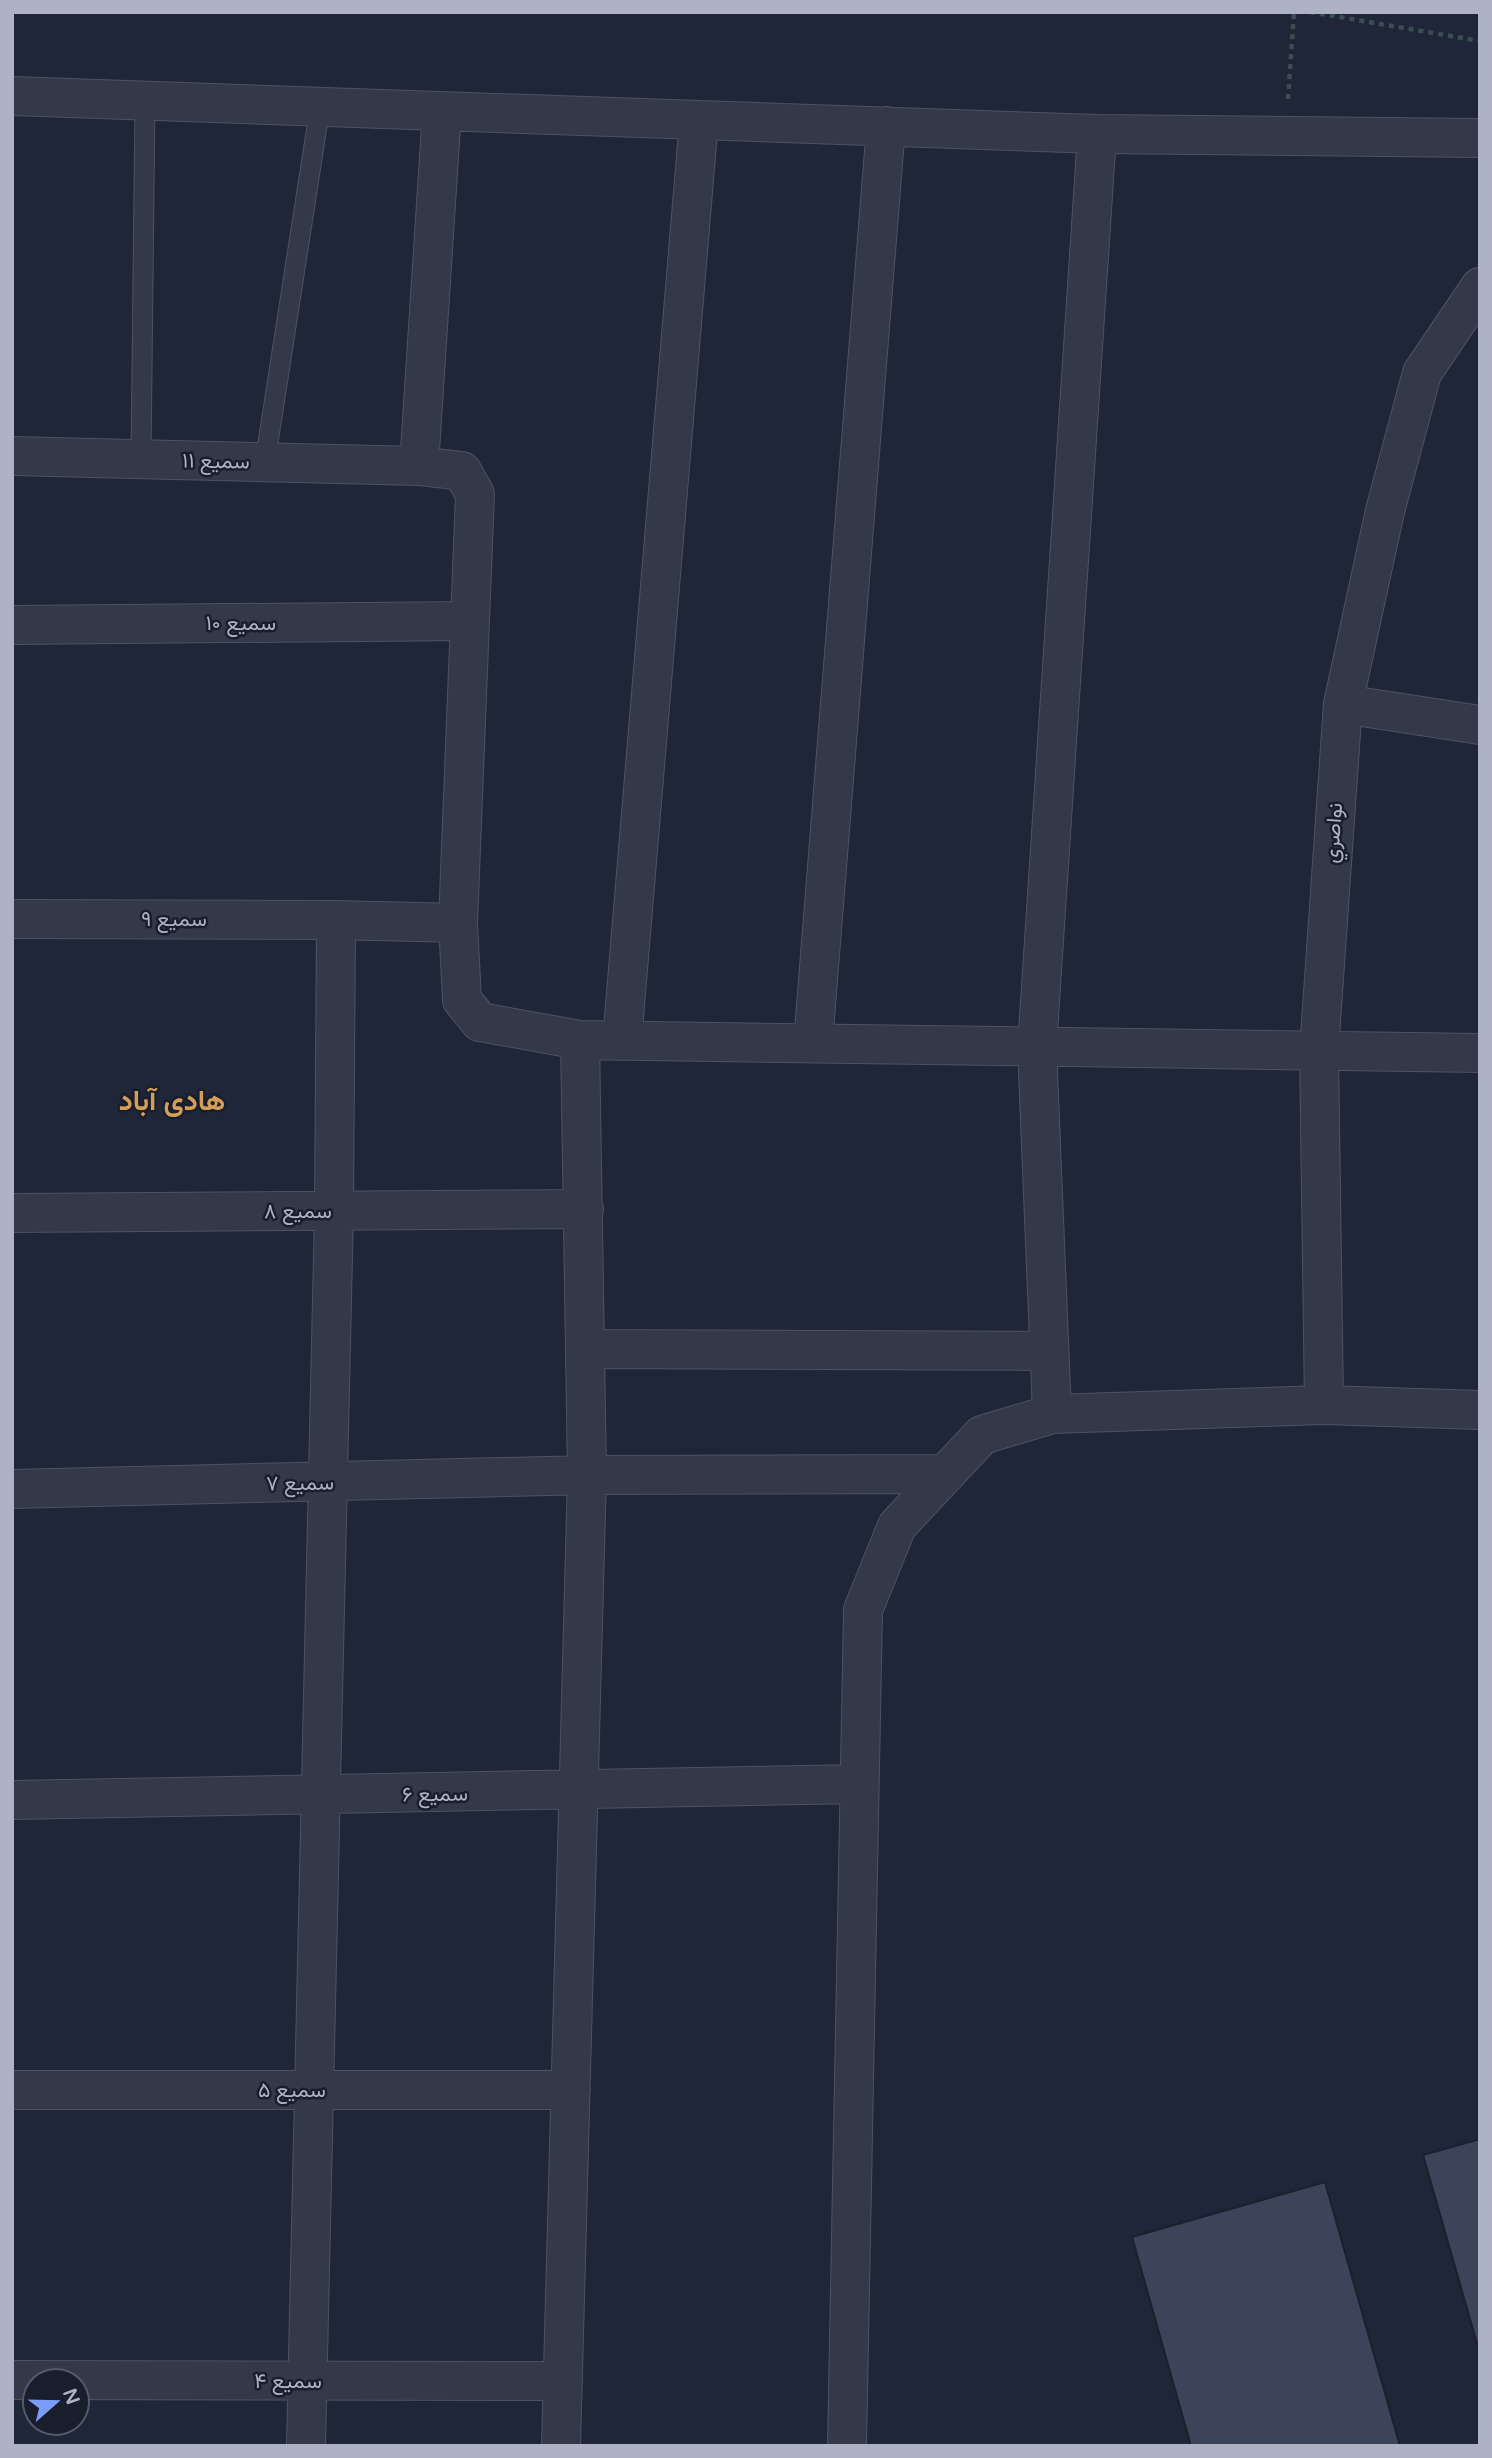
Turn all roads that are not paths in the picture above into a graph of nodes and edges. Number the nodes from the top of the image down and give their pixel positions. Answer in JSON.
{"nodes":[{"id":1,"x":12,"y":96,"type":"edge"},
{"id":2,"x":145,"y":101,"type":"junction"},
{"id":3,"x":320,"y":107,"type":"junction"},
{"id":4,"x":442,"y":111,"type":"junction"},
{"id":5,"x":699,"y":120,"type":"junction"},
{"id":6,"x":886,"y":126,"type":"junction"},
{"id":7,"x":1097,"y":134,"type":"junction"},
{"id":8,"x":1480,"y":138,"type":"edge"},
{"id":9,"x":1480,"y":287,"type":"edge"},
{"id":10,"x":12,"y":456,"type":"edge"},
{"id":11,"x":141,"y":459,"type":"junction"},
{"id":12,"x":265,"y":462,"type":"junction"},
{"id":13,"x":419,"y":466,"type":"junction"},
{"id":14,"x":470,"y":621,"type":"junction"},
{"id":15,"x":12,"y":625,"type":"edge"},
{"id":16,"x":1342,"y":704,"type":"junction"},
{"id":17,"x":1480,"y":725,"type":"edge"},
{"id":18,"x":12,"y":919,"type":"edge"},
{"id":19,"x":336,"y":920,"type":"junction"},
{"id":20,"x":458,"y":923,"type":"junction"},
{"id":21,"x":580,"y":1040,"type":"junction"},
{"id":22,"x":622,"y":1041,"type":"junction"},
{"id":23,"x":813,"y":1044,"type":"junction"},
{"id":24,"x":1037,"y":1047,"type":"junction"},
{"id":25,"x":1319,"y":1051,"type":"junction"},
{"id":26,"x":1480,"y":1053,"type":"edge"},
{"id":27,"x":584,"y":1209,"type":"junction"},
{"id":28,"x":334,"y":1210,"type":"junction"},
{"id":29,"x":12,"y":1213,"type":"edge"},
{"id":30,"x":587,"y":1349,"type":"junction"},
{"id":31,"x":1049,"y":1351,"type":"junction"},
{"id":32,"x":1324,"y":1405,"type":"junction"},
{"id":33,"x":1480,"y":1410,"type":"edge"},
{"id":34,"x":1052,"y":1414,"type":"junction"},
{"id":35,"x":946,"y":1474,"type":"junction"},
{"id":36,"x":587,"y":1475,"type":"junction"},
{"id":37,"x":327,"y":1482,"type":"junction"},
{"id":38,"x":12,"y":1489,"type":"edge"},
{"id":39,"x":858,"y":1784,"type":"junction"},
{"id":40,"x":579,"y":1790,"type":"junction"},
{"id":41,"x":319,"y":1796,"type":"junction"},
{"id":42,"x":12,"y":1800,"type":"edge"},
{"id":43,"x":12,"y":2090,"type":"edge"},
{"id":44,"x":313,"y":2090,"type":"junction"},
{"id":45,"x":572,"y":2090,"type":"junction"},
{"id":46,"x":12,"y":2380,"type":"edge"},
{"id":47,"x":307,"y":2381,"type":"junction"},
{"id":48,"x":563,"y":2381,"type":"junction"},
{"id":49,"x":306,"y":2446,"type":"edge"},
{"id":50,"x":561,"y":2446,"type":"edge"},
{"id":51,"x":847,"y":2446,"type":"edge"}],
"edges":[{"from":1,"to":2,"type":"street"},
{"from":2,"to":3,"type":"street"},
{"from":2,"to":11,"type":"lane"},
{"from":3,"to":4,"type":"street"},
{"from":3,"to":12,"type":"lane"},
{"from":4,"to":5,"type":"street"},
{"from":4,"to":13,"type":"street"},
{"from":5,"to":6,"type":"street"},
{"from":5,"to":22,"type":"street"},
{"from":6,"to":7,"type":"street"},
{"from":6,"to":23,"type":"street"},
{"from":7,"to":8,"type":"street"},
{"from":7,"to":24,"type":"street"},
{"from":9,"to":16,"type":"street","name":"نواصري"},
{"from":10,"to":11,"type":"street","name":"سمیع ۱۱"},
{"from":11,"to":12,"type":"street","name":"سمیع ۱۱"},
{"from":12,"to":13,"type":"street","name":"سمیع ۱۱"},
{"from":13,"to":14,"type":"street","name":"سمیع ۱۱"},
{"from":14,"to":15,"type":"street","name":"سمیع ۱۰"},
{"from":14,"to":20,"type":"street"},
{"from":16,"to":17,"type":"street"},
{"from":16,"to":25,"type":"street","name":"نواصري"},
{"from":18,"to":19,"type":"street","name":"سمیع ۹"},
{"from":19,"to":20,"type":"street","name":"سمیع ۹"},
{"from":19,"to":28,"type":"street"},
{"from":20,"to":21,"type":"street"},
{"from":21,"to":22,"type":"street"},
{"from":21,"to":27,"type":"street"},
{"from":22,"to":23,"type":"street"},
{"from":23,"to":24,"type":"street"},
{"from":24,"to":25,"type":"street"},
{"from":24,"to":31,"type":"street"},
{"from":25,"to":26,"type":"street"},
{"from":25,"to":32,"type":"street","name":"نواصري"},
{"from":27,"to":28,"type":"street","name":"سمیع ۸"},
{"from":27,"to":30,"type":"street"},
{"from":28,"to":29,"type":"street","name":"سمیع ۸"},
{"from":28,"to":37,"type":"street"},
{"from":30,"to":31,"type":"street"},
{"from":30,"to":36,"type":"street"},
{"from":31,"to":34,"type":"street"},
{"from":32,"to":33,"type":"street"},
{"from":32,"to":34,"type":"street"},
{"from":34,"to":35,"type":"street"},
{"from":35,"to":36,"type":"street","name":"سمیع ۷"},
{"from":35,"to":39,"type":"street"},
{"from":36,"to":37,"type":"street","name":"سمیع ۷"},
{"from":36,"to":40,"type":"street"},
{"from":37,"to":38,"type":"street","name":"سمیع ۷"},
{"from":37,"to":41,"type":"street"},
{"from":39,"to":40,"type":"street","name":"سمیع ۶"},
{"from":39,"to":51,"type":"street"},
{"from":40,"to":41,"type":"street","name":"سمیع ۶"},
{"from":40,"to":45,"type":"street"},
{"from":41,"to":42,"type":"street","name":"سمیع ۶"},
{"from":41,"to":44,"type":"street"},
{"from":43,"to":44,"type":"street","name":"سمیع ۵"},
{"from":44,"to":45,"type":"street","name":"سمیع ۵"},
{"from":44,"to":47,"type":"street"},
{"from":45,"to":48,"type":"street"},
{"from":46,"to":47,"type":"street","name":"سمیع ۴"},
{"from":47,"to":48,"type":"street","name":"سمیع ۴"},
{"from":47,"to":49,"type":"street"},
{"from":48,"to":50,"type":"street"}]}
